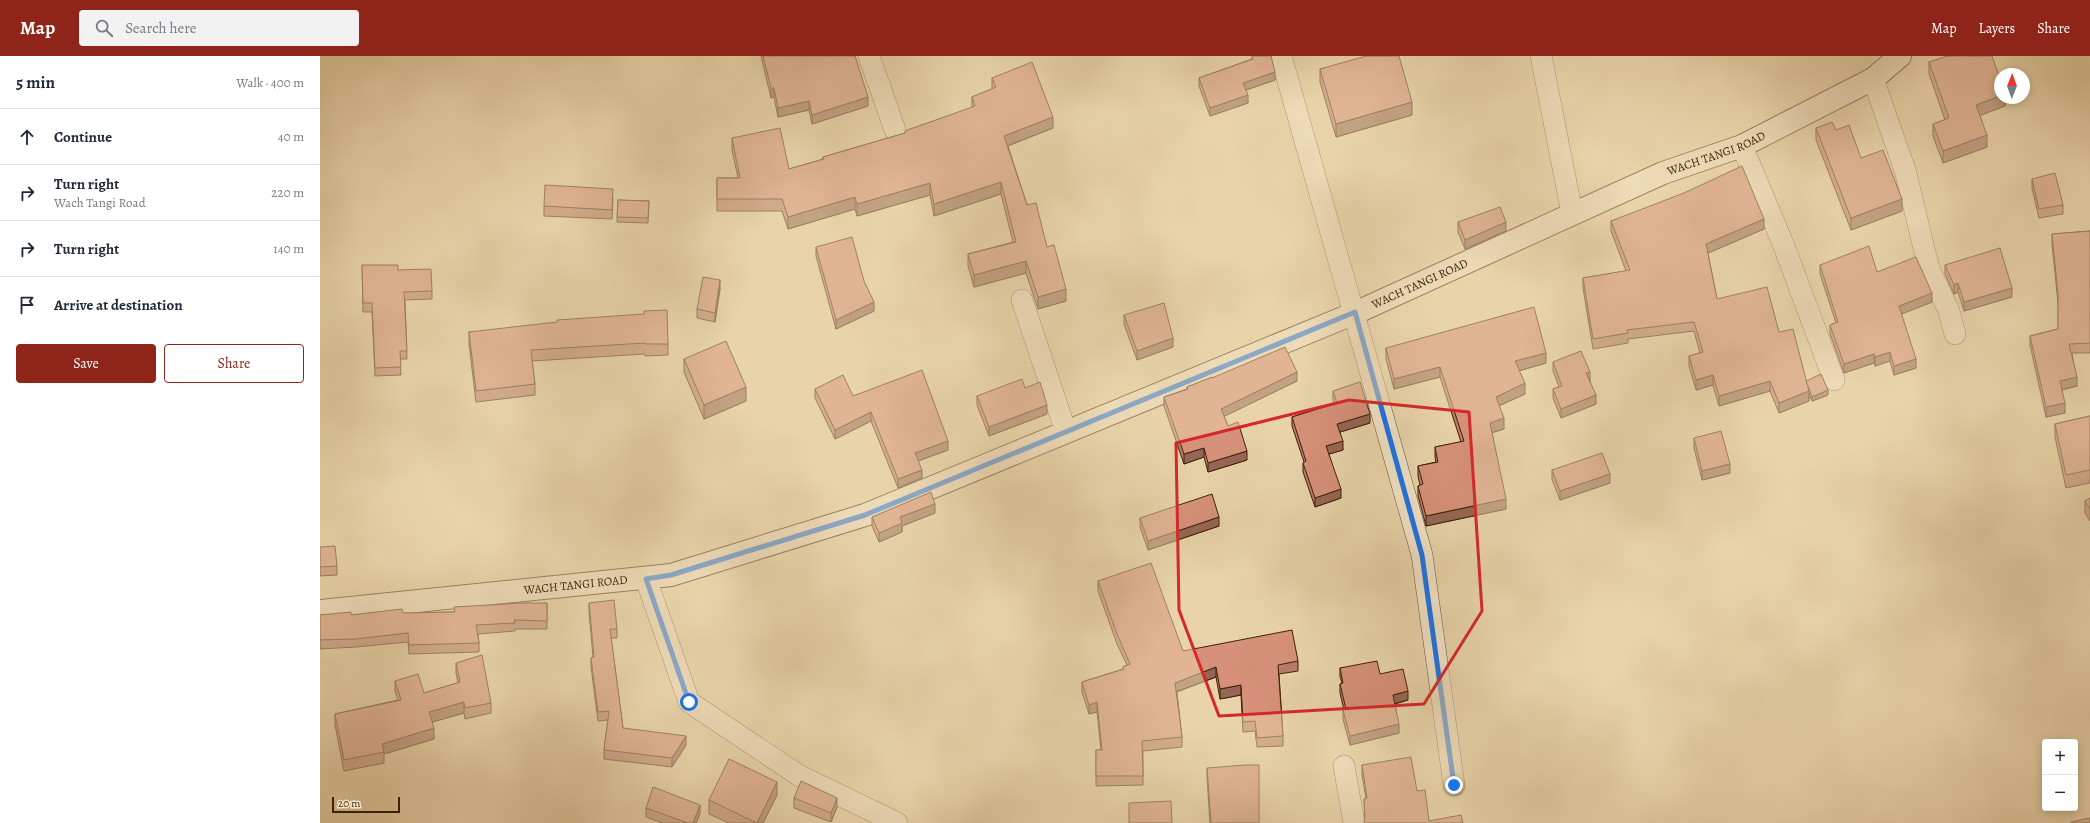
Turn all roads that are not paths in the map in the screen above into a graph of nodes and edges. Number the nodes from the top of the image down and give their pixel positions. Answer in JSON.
{"nodes":[{"id":1,"x":869,"y":56,"type":"edge"},
{"id":2,"x":1281,"y":56,"type":"edge"},
{"id":3,"x":1541,"y":56,"type":"edge"},
{"id":4,"x":1900,"y":56,"type":"edge"},
{"id":5,"x":1873,"y":79,"type":"junction"},
{"id":6,"x":895,"y":130,"type":"dead end"},
{"id":7,"x":1742,"y":146,"type":"junction"},
{"id":8,"x":1572,"y":213,"type":"junction"},
{"id":9,"x":1022,"y":300,"type":"dead end"},
{"id":10,"x":1355,"y":312,"type":"junction"},
{"id":11,"x":1955,"y":334,"type":"dead end"},
{"id":12,"x":1834,"y":380,"type":"dead end"},
{"id":13,"x":1066,"y":432,"type":"junction"},
{"id":14,"x":646,"y":579,"type":"junction"},
{"id":15,"x":320,"y":611,"type":"edge"},
{"id":16,"x":1344,"y":766,"type":"dead end"},
{"id":17,"x":1454,"y":785,"type":"dead end"},
{"id":18,"x":897,"y":823,"type":"edge"},
{"id":19,"x":1354,"y":823,"type":"edge"}],
"edges":[{"from":1,"to":6,"type":"street"},
{"from":2,"to":10,"type":"street"},
{"from":3,"to":8,"type":"street"},
{"from":4,"to":5,"type":"main road","name":"WACH TANGI ROAD"},
{"from":5,"to":7,"type":"main road","name":"WACH TANGI ROAD"},
{"from":5,"to":11,"type":"street"},
{"from":7,"to":8,"type":"main road","name":"WACH TANGI ROAD"},
{"from":7,"to":12,"type":"street"},
{"from":8,"to":10,"type":"main road","name":"WACH TANGI ROAD"},
{"from":9,"to":13,"type":"street"},
{"from":10,"to":13,"type":"main road","name":"WACH TANGI ROAD"},
{"from":10,"to":17,"type":"street"},
{"from":13,"to":14,"type":"main road","name":"WACH TANGI ROAD"},
{"from":14,"to":15,"type":"main road","name":"WACH TANGI ROAD"},
{"from":14,"to":18,"type":"street"},
{"from":16,"to":19,"type":"street"}]}
